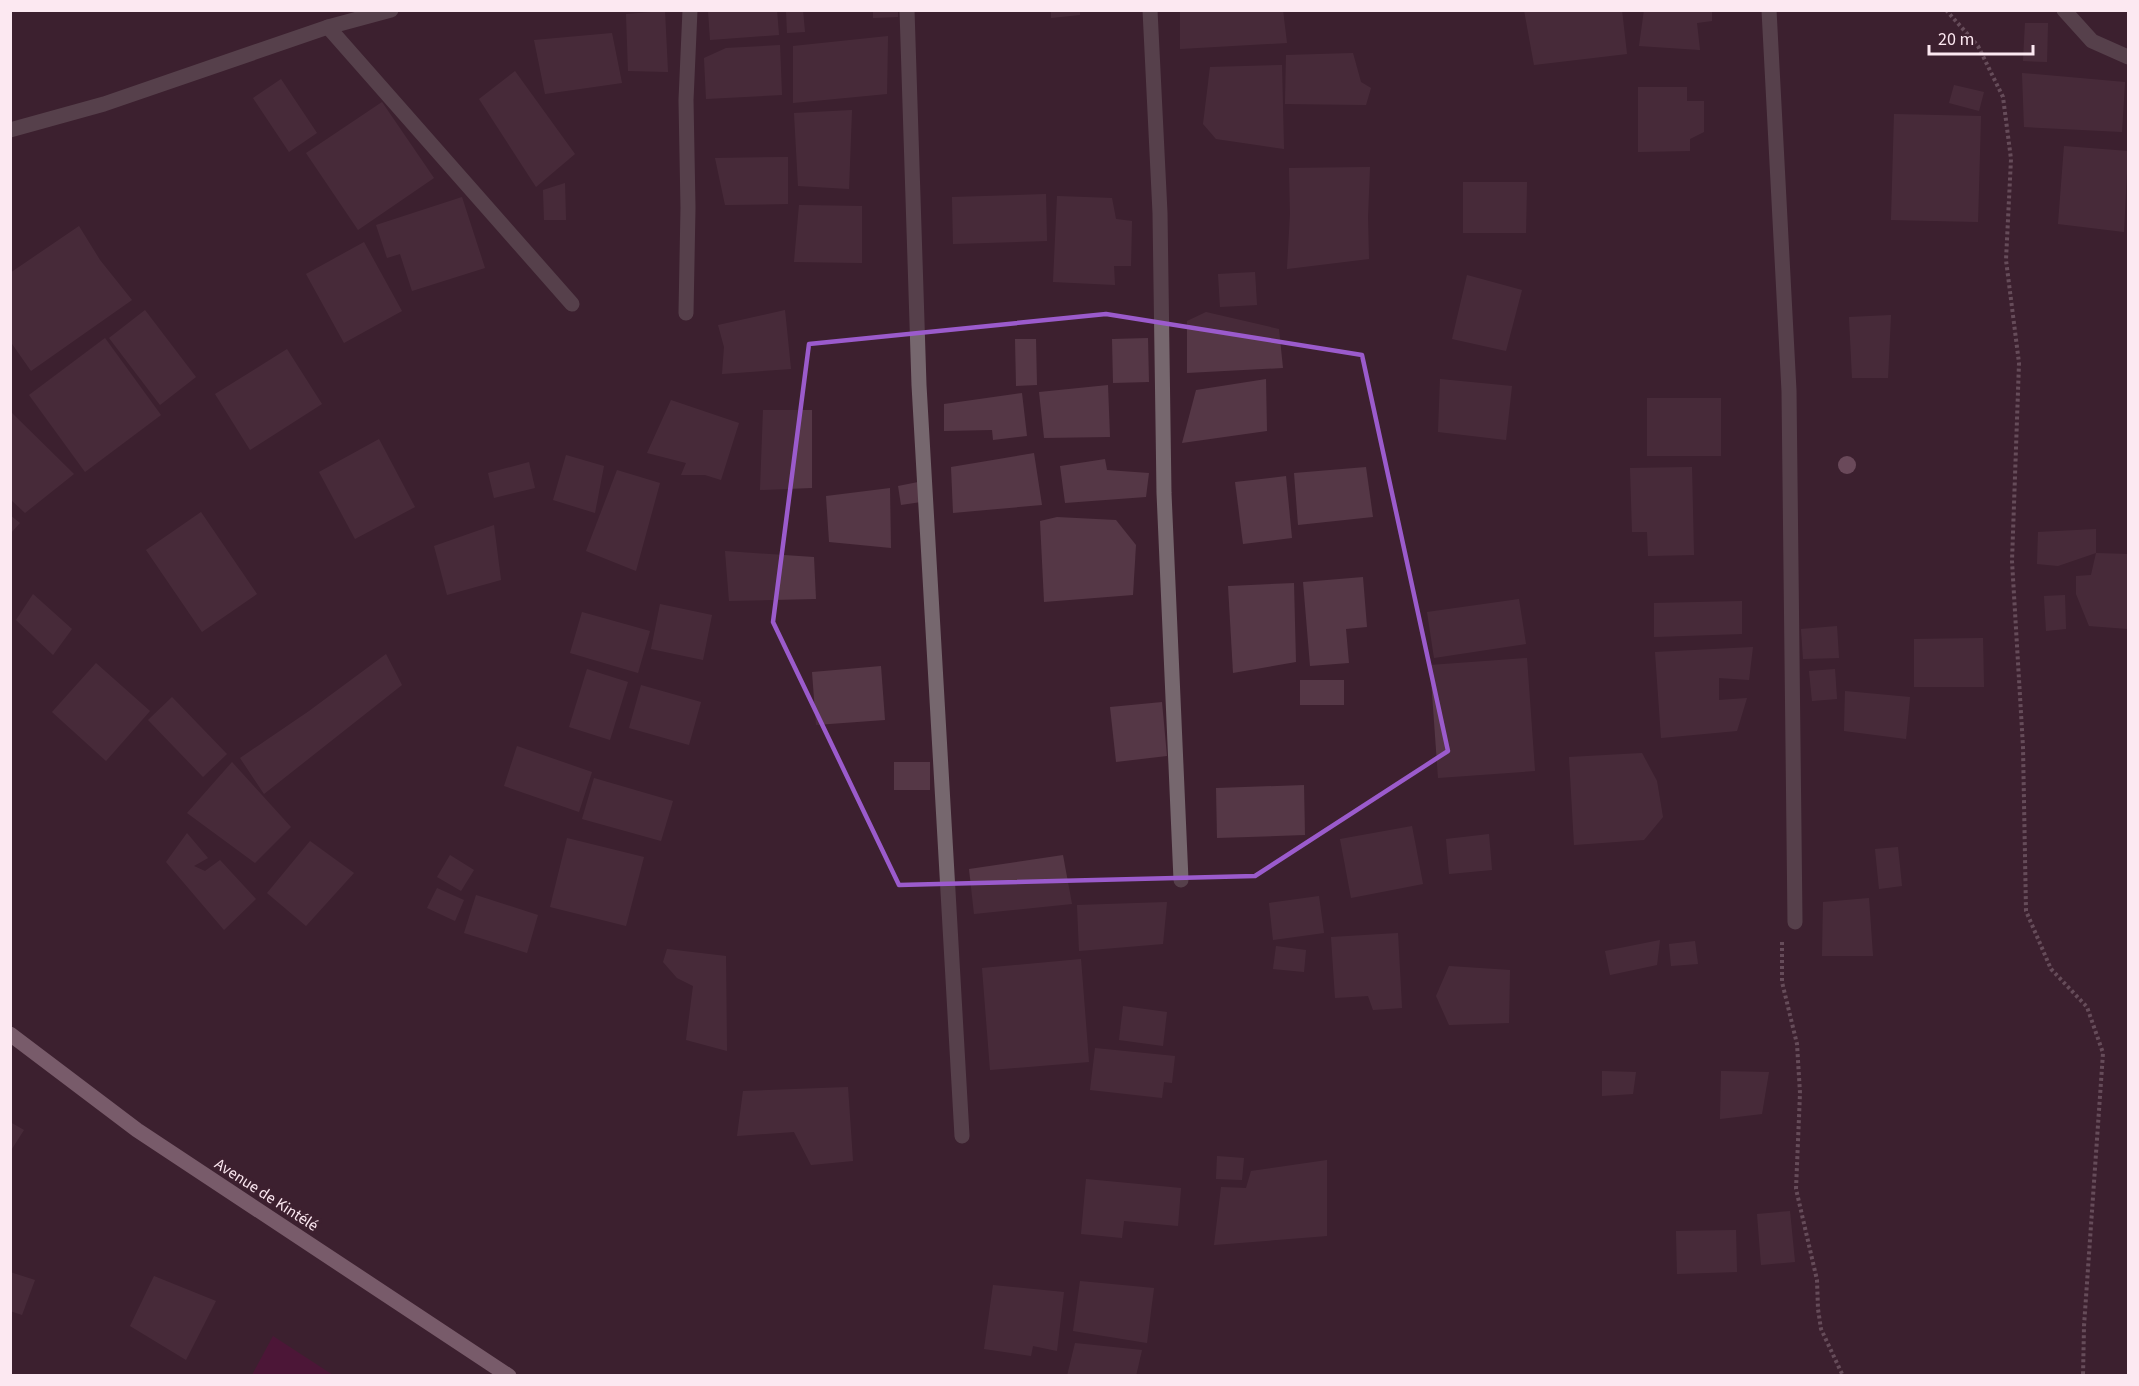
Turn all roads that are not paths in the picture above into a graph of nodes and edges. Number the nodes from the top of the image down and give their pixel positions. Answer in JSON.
{"nodes":[{"id":1,"x":391,"y":10,"type":"edge"},
{"id":2,"x":690,"y":10,"type":"edge"},
{"id":3,"x":907,"y":10,"type":"edge"},
{"id":4,"x":1150,"y":10,"type":"edge"},
{"id":5,"x":1769,"y":10,"type":"edge"},
{"id":6,"x":2064,"y":10,"type":"edge"},
{"id":7,"x":328,"y":27,"type":"junction"},
{"id":8,"x":2128,"y":57,"type":"edge"},
{"id":9,"x":10,"y":130,"type":"edge"},
{"id":10,"x":572,"y":304,"type":"dead end"},
{"id":11,"x":686,"y":313,"type":"dead end"},
{"id":12,"x":1181,"y":880,"type":"dead end"},
{"id":13,"x":1795,"y":922,"type":"dead end"},
{"id":14,"x":10,"y":1034,"type":"edge"},
{"id":15,"x":962,"y":1136,"type":"dead end"},
{"id":16,"x":509,"y":1376,"type":"edge"}],
"edges":[{"from":1,"to":7,"type":"street"},
{"from":2,"to":11,"type":"street"},
{"from":3,"to":15,"type":"street"},
{"from":4,"to":12,"type":"street"},
{"from":5,"to":13,"type":"street"},
{"from":6,"to":8,"type":"street"},
{"from":7,"to":9,"type":"street"},
{"from":7,"to":10,"type":"street"},
{"from":14,"to":16,"type":"main road","name":"Avenue de Kintélé"}]}
